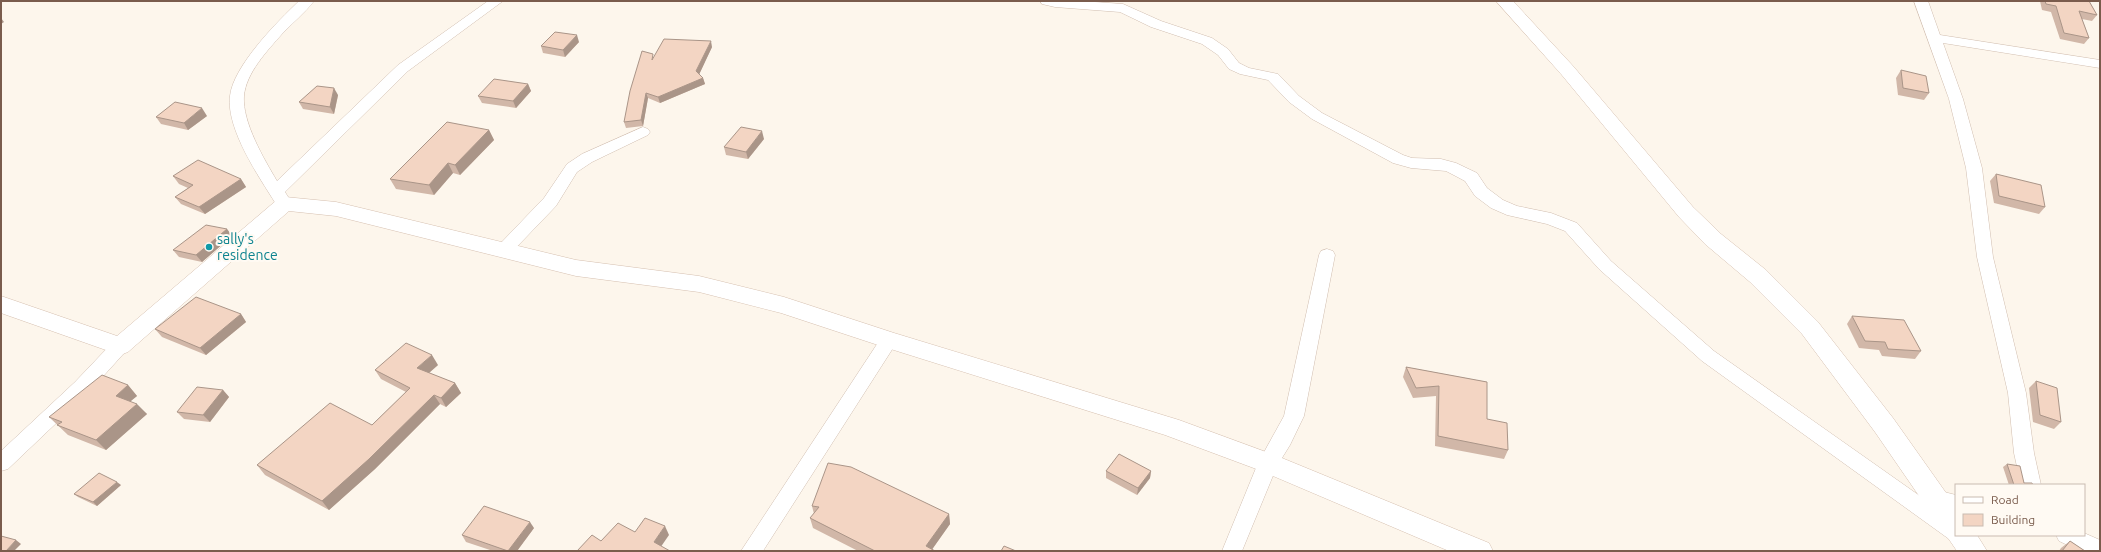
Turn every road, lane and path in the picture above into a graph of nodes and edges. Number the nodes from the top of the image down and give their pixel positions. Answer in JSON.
{"nodes":[{"id":1,"x":307,"y":1,"type":"edge"},
{"id":2,"x":496,"y":1,"type":"edge"},
{"id":3,"x":1047,"y":1,"type":"edge"},
{"id":4,"x":1504,"y":1,"type":"edge"},
{"id":5,"x":1921,"y":1,"type":"edge"},
{"id":6,"x":1934,"y":38,"type":"junction"},
{"id":7,"x":2100,"y":64,"type":"edge"},
{"id":8,"x":643,"y":132,"type":"dead end"},
{"id":9,"x":280,"y":198,"type":"junction"},
{"id":10,"x":503,"y":251,"type":"junction"},
{"id":11,"x":1328,"y":255,"type":"dead end"},
{"id":12,"x":1,"y":304,"type":"edge"},
{"id":13,"x":889,"y":340,"type":"junction"},
{"id":14,"x":120,"y":346,"type":"junction"},
{"id":15,"x":1,"y":463,"type":"edge"},
{"id":16,"x":1268,"y":463,"type":"junction"},
{"id":17,"x":2031,"y":484,"type":"edge"},
{"id":18,"x":1946,"y":501,"type":"edge"},
{"id":19,"x":1955,"y":522,"type":"edge"},
{"id":20,"x":1955,"y":532,"type":"edge"},
{"id":21,"x":2068,"y":536,"type":"edge"},
{"id":22,"x":2100,"y":550,"type":"edge"},
{"id":23,"x":751,"y":551,"type":"edge"},
{"id":24,"x":1232,"y":551,"type":"edge"},
{"id":25,"x":1479,"y":551,"type":"edge"}],
"edges":[{"from":1,"to":9,"type":"street"},
{"from":2,"to":9,"type":"street"},
{"from":3,"to":20,"type":"street"},
{"from":4,"to":18,"type":"street"},
{"from":5,"to":6,"type":"street"},
{"from":6,"to":7,"type":"street"},
{"from":6,"to":17,"type":"street"},
{"from":8,"to":10,"type":"street"},
{"from":9,"to":10,"type":"street"},
{"from":9,"to":14,"type":"street"},
{"from":10,"to":13,"type":"street"},
{"from":11,"to":16,"type":"street"},
{"from":12,"to":14,"type":"street"},
{"from":13,"to":16,"type":"street"},
{"from":13,"to":23,"type":"street"},
{"from":14,"to":15,"type":"street"},
{"from":16,"to":24,"type":"street"},
{"from":16,"to":25,"type":"street"},
{"from":18,"to":19,"type":"street"},
{"from":21,"to":22,"type":"street"}]}
